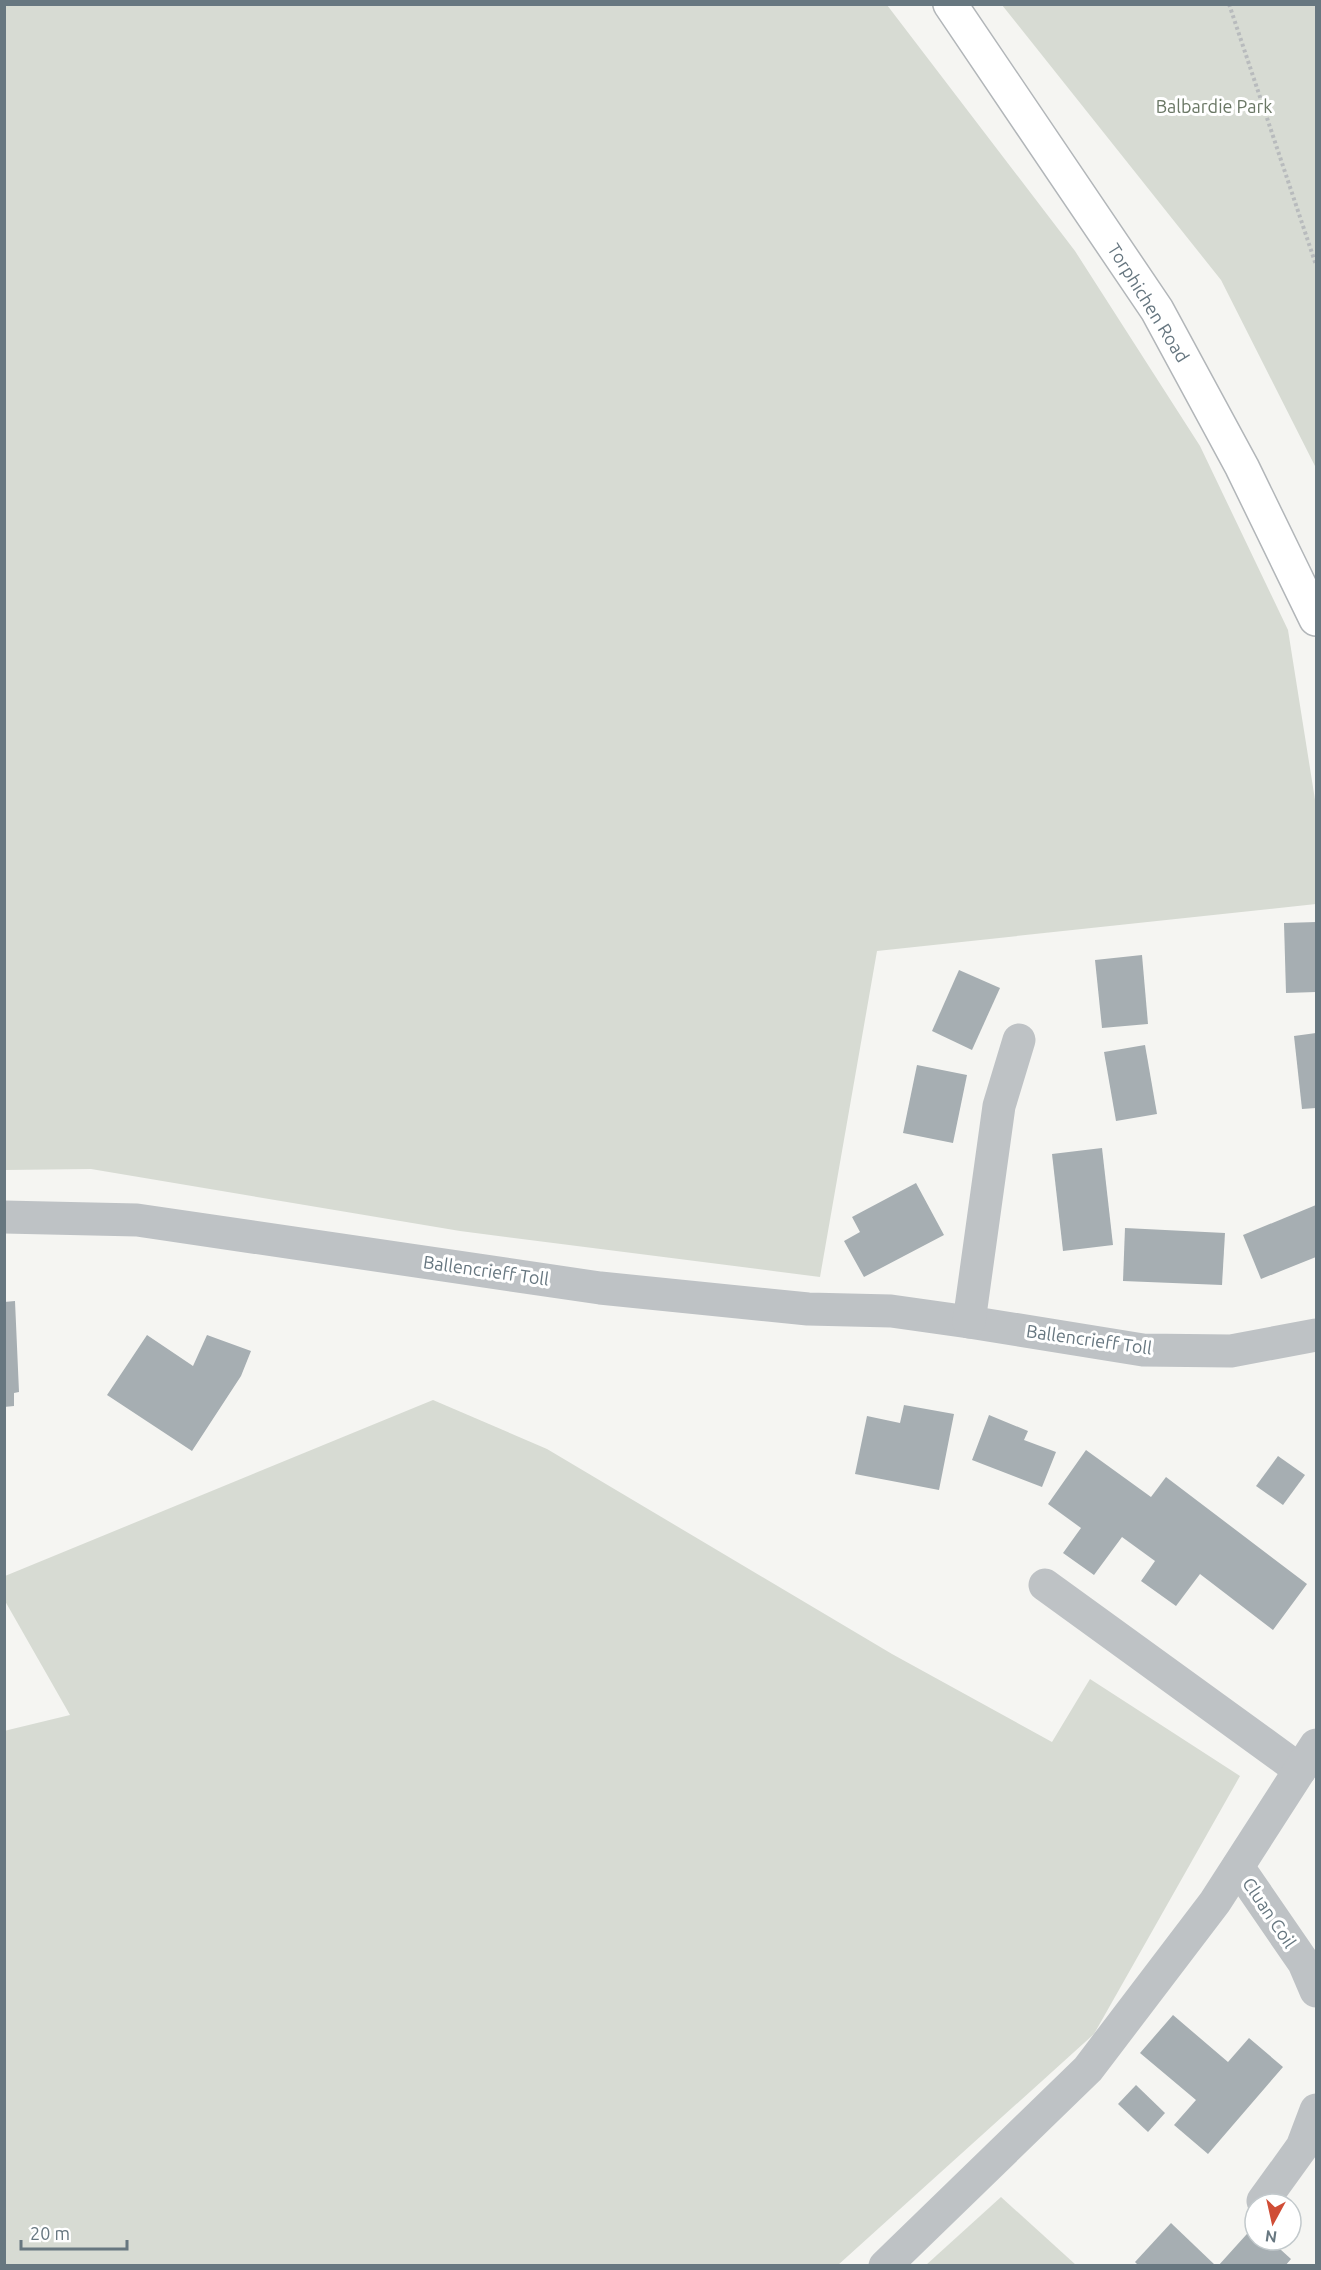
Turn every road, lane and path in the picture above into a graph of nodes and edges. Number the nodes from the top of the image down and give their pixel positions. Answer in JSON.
{"nodes":[{"id":1,"x":950,"y":4,"type":"edge"},
{"id":2,"x":1229,"y":4,"type":"edge"},
{"id":3,"x":1317,"y":265,"type":"edge"},
{"id":4,"x":1317,"y":620,"type":"edge"},
{"id":5,"x":1019,"y":1040,"type":"dead end"},
{"id":6,"x":4,"y":1217,"type":"edge"},
{"id":7,"x":969,"y":1322,"type":"junction"},
{"id":8,"x":1317,"y":1335,"type":"edge"},
{"id":9,"x":1045,"y":1586,"type":"dead end"},
{"id":10,"x":1308,"y":1757,"type":"edge"},
{"id":11,"x":1238,"y":1867,"type":"junction"},
{"id":12,"x":1317,"y":1991,"type":"edge"},
{"id":13,"x":1317,"y":2110,"type":"edge"},
{"id":14,"x":1269,"y":2192,"type":"edge"},
{"id":15,"x":885,"y":2265,"type":"edge"}],
"edges":[{"from":1,"to":4,"type":"main road","name":"Torphichen Road"},
{"from":2,"to":3,"type":"path"},
{"from":5,"to":7,"type":"street"},
{"from":6,"to":7,"type":"street","name":"Ballencrieff Toll"},
{"from":7,"to":8,"type":"street","name":"Ballencrieff Toll"},
{"from":9,"to":10,"type":"street"},
{"from":10,"to":11,"type":"street"},
{"from":11,"to":12,"type":"street","name":"Cluan Coil"},
{"from":11,"to":15,"type":"street"},
{"from":13,"to":14,"type":"street"}]}
